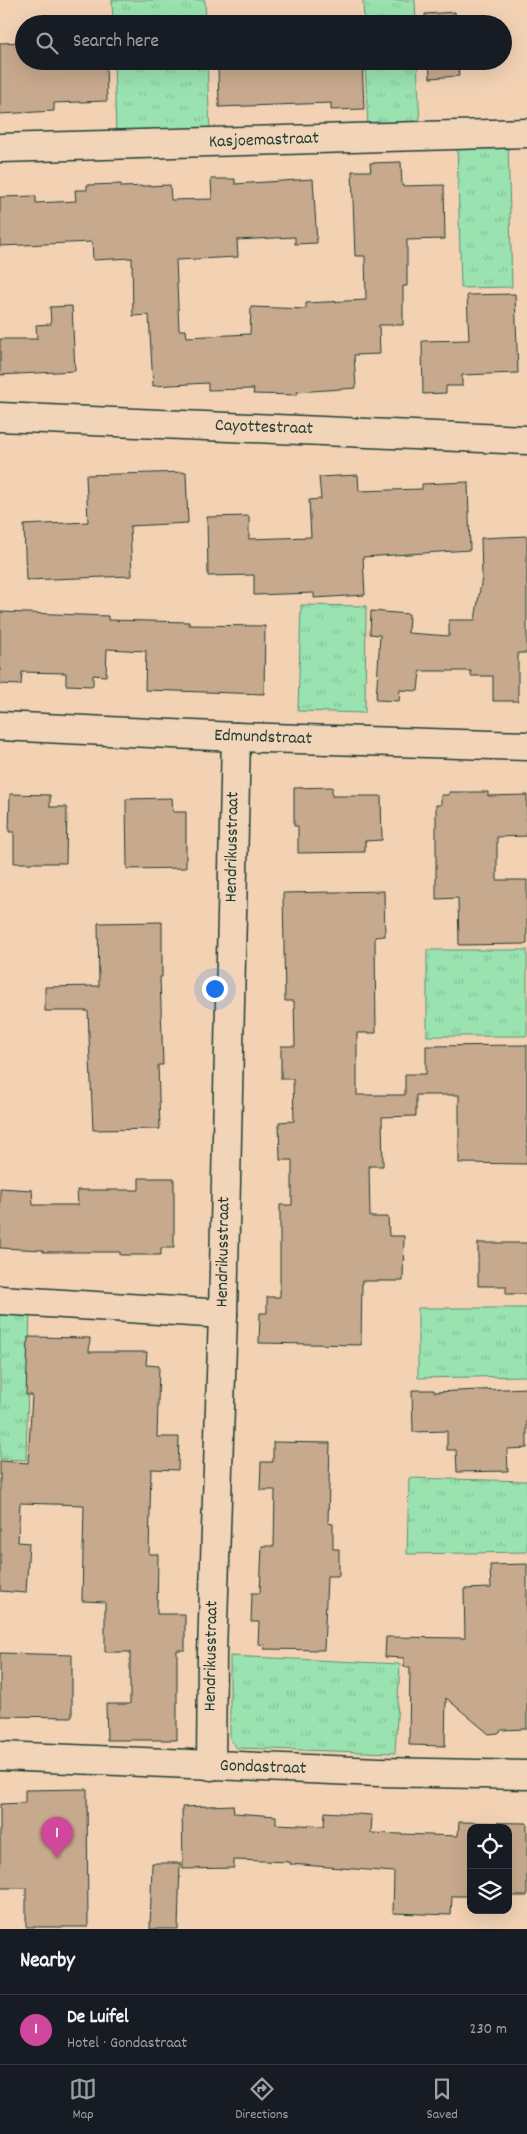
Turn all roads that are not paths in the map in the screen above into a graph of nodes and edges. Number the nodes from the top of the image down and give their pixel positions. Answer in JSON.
{"nodes":[{"id":1,"x":527,"y":133,"type":"edge"},
{"id":2,"x":0,"y":148,"type":"edge"},
{"id":3,"x":0,"y":417,"type":"edge"},
{"id":4,"x":527,"y":440,"type":"edge"},
{"id":5,"x":0,"y":726,"type":"edge"},
{"id":6,"x":236,"y":737,"type":"junction"},
{"id":7,"x":527,"y":746,"type":"edge"},
{"id":8,"x":0,"y":1300,"type":"edge"},
{"id":9,"x":223,"y":1314,"type":"junction"},
{"id":10,"x":0,"y":1756,"type":"edge"},
{"id":11,"x":211,"y":1766,"type":"junction"},
{"id":12,"x":527,"y":1775,"type":"edge"}],
"edges":[{"from":1,"to":2,"type":"street","name":"Kasjoemastraat"},
{"from":3,"to":4,"type":"street","name":"Cayottestraat"},
{"from":5,"to":6,"type":"street","name":"Edmundstraat"},
{"from":6,"to":7,"type":"street","name":"Edmundstraat"},
{"from":6,"to":9,"type":"street","name":"Hendrikusstraat"},
{"from":8,"to":9,"type":"street"},
{"from":9,"to":11,"type":"street","name":"Hendrikusstraat"},
{"from":10,"to":11,"type":"street","name":"Gondastraat"},
{"from":11,"to":12,"type":"street","name":"Gondastraat"}]}
